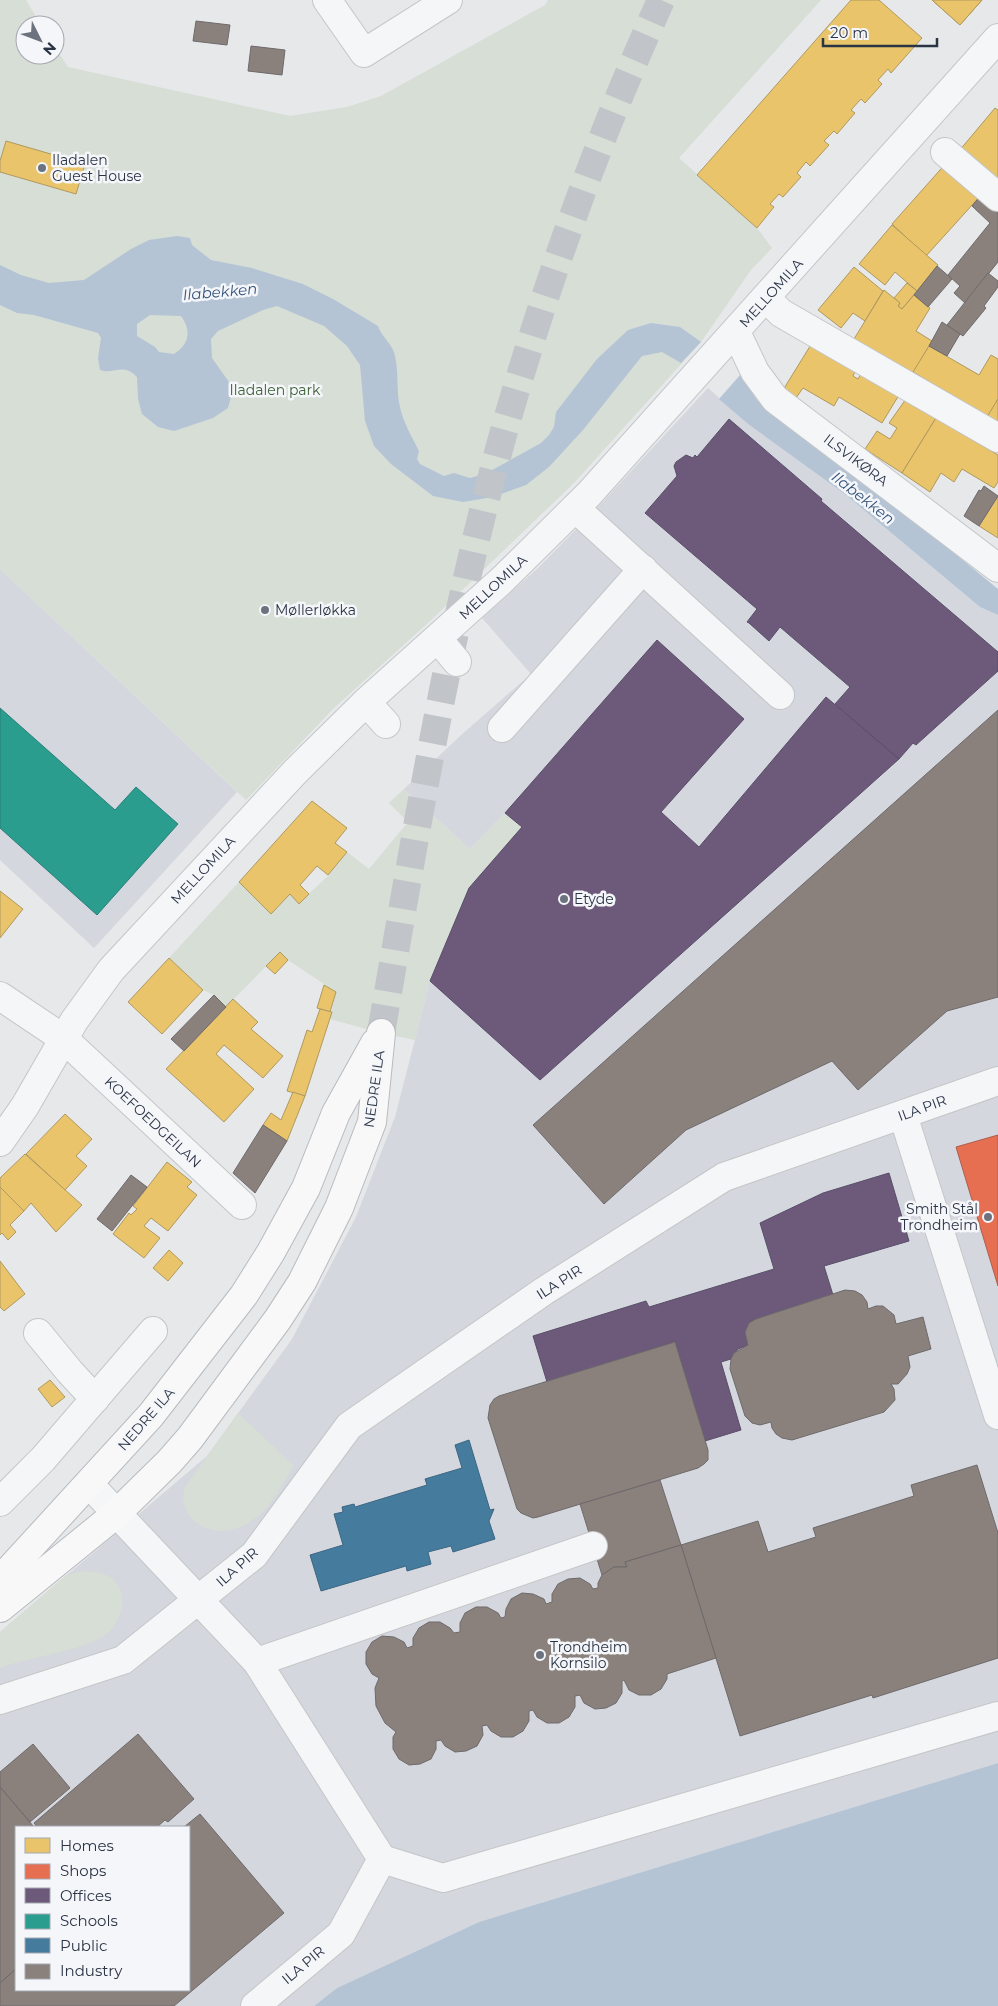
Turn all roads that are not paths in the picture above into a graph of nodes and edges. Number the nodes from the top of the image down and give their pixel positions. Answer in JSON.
{"nodes":[{"id":1,"x":328,"y":0,"type":"edge"},
{"id":2,"x":448,"y":0,"type":"edge"},
{"id":3,"x":998,"y":38,"type":"edge"},
{"id":4,"x":945,"y":152,"type":"dead end"},
{"id":5,"x":998,"y":197,"type":"edge"},
{"id":6,"x":766,"y":298,"type":"junction"},
{"id":7,"x":736,"y":332,"type":"junction"},
{"id":8,"x":998,"y":438,"type":"edge"},
{"id":9,"x":575,"y":508,"type":"junction"},
{"id":10,"x":998,"y":568,"type":"edge"},
{"id":11,"x":643,"y":569,"type":"junction"},
{"id":12,"x":438,"y":639,"type":"junction"},
{"id":13,"x":457,"y":662,"type":"dead end"},
{"id":14,"x":780,"y":695,"type":"dead end"},
{"id":15,"x":366,"y":702,"type":"junction"},
{"id":16,"x":386,"y":724,"type":"dead end"},
{"id":17,"x":502,"y":728,"type":"dead end"},
{"id":18,"x":0,"y":996,"type":"edge"},
{"id":19,"x":64,"y":1039,"type":"junction"},
{"id":20,"x":998,"y":1081,"type":"edge"},
{"id":21,"x":903,"y":1115,"type":"junction"},
{"id":22,"x":0,"y":1141,"type":"edge"},
{"id":23,"x":242,"y":1205,"type":"dead end"},
{"id":24,"x":153,"y":1331,"type":"dead end"},
{"id":25,"x":38,"y":1333,"type":"dead end"},
{"id":26,"x":95,"y":1399,"type":"junction"},
{"id":27,"x":998,"y":1415,"type":"edge"},
{"id":28,"x":89,"y":1484,"type":"junction"},
{"id":29,"x":0,"y":1502,"type":"edge"},
{"id":30,"x":116,"y":1514,"type":"junction"},
{"id":31,"x":593,"y":1546,"type":"dead end"},
{"id":32,"x":0,"y":1580,"type":"edge"},
{"id":33,"x":198,"y":1600,"type":"junction"},
{"id":34,"x":0,"y":1608,"type":"edge"},
{"id":35,"x":257,"y":1662,"type":"junction"},
{"id":36,"x":0,"y":1700,"type":"edge"},
{"id":37,"x":998,"y":1716,"type":"edge"},
{"id":38,"x":382,"y":1859,"type":"junction"},
{"id":39,"x":255,"y":2006,"type":"edge"}],
"edges":[{"from":1,"to":2,"type":"street"},
{"from":3,"to":6,"type":"street","name":"MELLOMILA"},
{"from":4,"to":5,"type":"street"},
{"from":6,"to":7,"type":"street","name":"MELLOMILA"},
{"from":6,"to":8,"type":"street"},
{"from":7,"to":9,"type":"street","name":"MELLOMILA"},
{"from":7,"to":10,"type":"street","name":"ILSVIKØRA"},
{"from":9,"to":11,"type":"street"},
{"from":9,"to":12,"type":"street","name":"MELLOMILA"},
{"from":11,"to":14,"type":"street"},
{"from":11,"to":17,"type":"street"},
{"from":12,"to":13,"type":"street"},
{"from":12,"to":15,"type":"street","name":"MELLOMILA"},
{"from":15,"to":16,"type":"street"},
{"from":15,"to":19,"type":"street","name":"MELLOMILA"},
{"from":18,"to":19,"type":"street","name":"KOEFOEDGEILAN"},
{"from":19,"to":22,"type":"street","name":"MELLOMILA"},
{"from":19,"to":23,"type":"street","name":"KOEFOEDGEILAN"},
{"from":20,"to":21,"type":"street","name":"ILA PIR"},
{"from":21,"to":27,"type":"street"},
{"from":21,"to":33,"type":"street","name":"ILA PIR"},
{"from":24,"to":26,"type":"street"},
{"from":25,"to":26,"type":"street"},
{"from":26,"to":29,"type":"street"},
{"from":28,"to":30,"type":"street"},
{"from":28,"to":30,"type":"highway","name":"NEDRE ILA"},
{"from":28,"to":32,"type":"highway"},
{"from":30,"to":33,"type":"street"},
{"from":30,"to":34,"type":"highway"},
{"from":31,"to":35,"type":"street"},
{"from":33,"to":35,"type":"street"},
{"from":33,"to":36,"type":"street","name":"ILA PIR"},
{"from":35,"to":38,"type":"street"},
{"from":37,"to":38,"type":"street"},
{"from":38,"to":39,"type":"street","name":"ILA PIR"}]}
